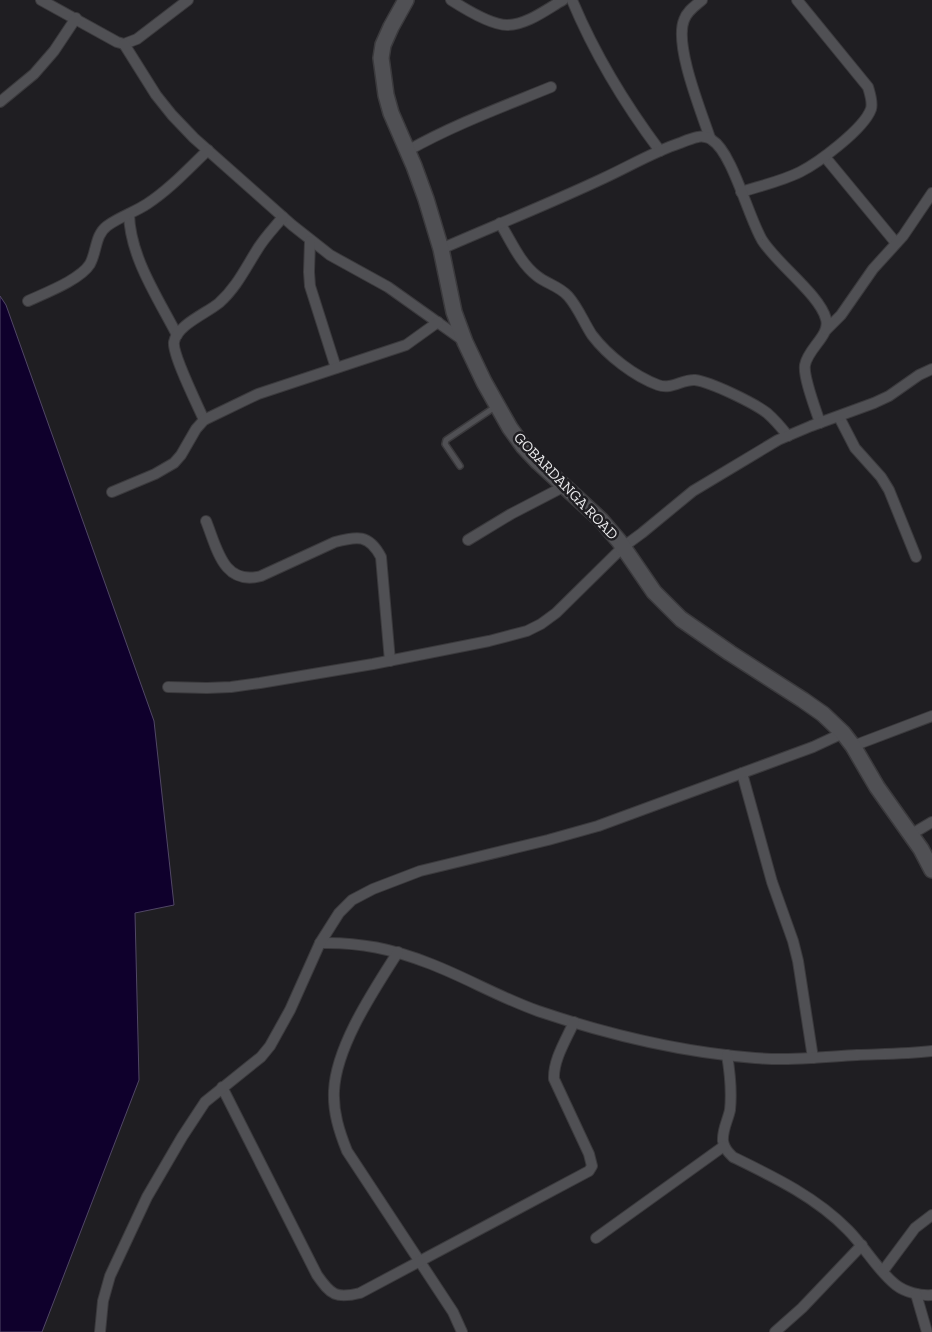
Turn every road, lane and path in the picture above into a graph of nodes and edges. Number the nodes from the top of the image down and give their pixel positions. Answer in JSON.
{"nodes":[{"id":1,"x":41,"y":0,"type":"edge"},
{"id":2,"x":188,"y":0,"type":"edge"},
{"id":3,"x":406,"y":0,"type":"edge"},
{"id":4,"x":451,"y":0,"type":"edge"},
{"id":5,"x":563,"y":0,"type":"edge"},
{"id":6,"x":572,"y":0,"type":"edge"},
{"id":7,"x":702,"y":0,"type":"edge"},
{"id":8,"x":797,"y":0,"type":"edge"},
{"id":9,"x":76,"y":18,"type":"junction"},
{"id":10,"x":124,"y":44,"type":"junction"},
{"id":11,"x":551,"y":87,"type":"dead end"},
{"id":12,"x":0,"y":102,"type":"edge"},
{"id":13,"x":710,"y":138,"type":"junction"},
{"id":14,"x":208,"y":150,"type":"junction"},
{"id":15,"x":407,"y":151,"type":"junction"},
{"id":16,"x":660,"y":151,"type":"junction"},
{"id":17,"x":825,"y":157,"type":"junction"},
{"id":18,"x":741,"y":192,"type":"junction"},
{"id":19,"x":932,"y":193,"type":"edge"},
{"id":20,"x":129,"y":214,"type":"junction"},
{"id":21,"x":283,"y":217,"type":"junction"},
{"id":22,"x":500,"y":223,"type":"junction"},
{"id":23,"x":310,"y":241,"type":"junction"},
{"id":24,"x":896,"y":243,"type":"junction"},
{"id":25,"x":441,"y":249,"type":"junction"},
{"id":26,"x":28,"y":301,"type":"dead end"},
{"id":27,"x":438,"y":322,"type":"junction"},
{"id":28,"x":826,"y":330,"type":"junction"},
{"id":29,"x":177,"y":335,"type":"junction"},
{"id":30,"x":465,"y":342,"type":"junction"},
{"id":31,"x":336,"y":368,"type":"junction"},
{"id":32,"x":932,"y":370,"type":"edge"},
{"id":33,"x":498,"y":406,"type":"junction"},
{"id":34,"x":840,"y":417,"type":"junction"},
{"id":35,"x":204,"y":420,"type":"junction"},
{"id":36,"x":820,"y":423,"type":"junction"},
{"id":37,"x":788,"y":436,"type":"junction"},
{"id":38,"x":460,"y":466,"type":"dead end"},
{"id":39,"x":564,"y":486,"type":"junction"},
{"id":40,"x":112,"y":492,"type":"dead end"},
{"id":41,"x":206,"y":521,"type":"dead end"},
{"id":42,"x":468,"y":540,"type":"dead end"},
{"id":43,"x":623,"y":547,"type":"junction"},
{"id":44,"x":916,"y":557,"type":"dead end"},
{"id":45,"x":390,"y":661,"type":"junction"},
{"id":46,"x":168,"y":687,"type":"dead end"},
{"id":47,"x":932,"y":716,"type":"edge"},
{"id":48,"x":843,"y":733,"type":"junction"},
{"id":49,"x":853,"y":746,"type":"junction"},
{"id":50,"x":742,"y":773,"type":"junction"},
{"id":51,"x":932,"y":822,"type":"edge"},
{"id":52,"x":910,"y":835,"type":"junction"},
{"id":53,"x":932,"y":870,"type":"edge"},
{"id":54,"x":320,"y":944,"type":"junction"},
{"id":55,"x":398,"y":952,"type":"junction"},
{"id":56,"x":574,"y":1022,"type":"junction"},
{"id":57,"x":932,"y":1051,"type":"edge"},
{"id":58,"x":727,"y":1055,"type":"junction"},
{"id":59,"x":813,"y":1058,"type":"junction"},
{"id":60,"x":222,"y":1087,"type":"junction"},
{"id":61,"x":724,"y":1146,"type":"junction"},
{"id":62,"x":932,"y":1215,"type":"edge"},
{"id":63,"x":596,"y":1238,"type":"dead end"},
{"id":64,"x":862,"y":1245,"type":"junction"},
{"id":65,"x":420,"y":1260,"type":"junction"},
{"id":66,"x":884,"y":1272,"type":"junction"},
{"id":67,"x":916,"y":1294,"type":"junction"},
{"id":68,"x":932,"y":1295,"type":"edge"},
{"id":69,"x":100,"y":1332,"type":"edge"},
{"id":70,"x":462,"y":1332,"type":"edge"},
{"id":71,"x":775,"y":1332,"type":"edge"},
{"id":72,"x":927,"y":1332,"type":"edge"}],
"edges":[{"from":1,"to":9,"type":"street"},
{"from":2,"to":10,"type":"street"},
{"from":3,"to":15,"type":"main road","name":"GOBARDANGA ROAD"},
{"from":4,"to":5,"type":"street"},
{"from":6,"to":16,"type":"street"},
{"from":7,"to":13,"type":"street"},
{"from":8,"to":17,"type":"street"},
{"from":9,"to":10,"type":"street"},
{"from":9,"to":12,"type":"street"},
{"from":10,"to":14,"type":"street"},
{"from":11,"to":15,"type":"street"},
{"from":13,"to":16,"type":"street"},
{"from":13,"to":18,"type":"street"},
{"from":14,"to":20,"type":"street"},
{"from":14,"to":21,"type":"street"},
{"from":15,"to":25,"type":"main road","name":"GOBARDANGA ROAD"},
{"from":16,"to":22,"type":"street"},
{"from":17,"to":18,"type":"street"},
{"from":17,"to":24,"type":"street"},
{"from":18,"to":28,"type":"street"},
{"from":19,"to":24,"type":"street"},
{"from":20,"to":26,"type":"street"},
{"from":20,"to":29,"type":"street"},
{"from":21,"to":23,"type":"street"},
{"from":21,"to":29,"type":"street"},
{"from":22,"to":25,"type":"street"},
{"from":22,"to":37,"type":"street"},
{"from":23,"to":27,"type":"street"},
{"from":23,"to":31,"type":"street"},
{"from":24,"to":28,"type":"street"},
{"from":25,"to":30,"type":"main road","name":"GOBARDANGA ROAD"},
{"from":27,"to":30,"type":"street"},
{"from":27,"to":31,"type":"street"},
{"from":28,"to":36,"type":"street"},
{"from":29,"to":35,"type":"street"},
{"from":30,"to":33,"type":"main road","name":"GOBARDANGA ROAD"},
{"from":31,"to":35,"type":"street"},
{"from":32,"to":34,"type":"street"},
{"from":33,"to":38,"type":"lane"},
{"from":33,"to":39,"type":"main road","name":"GOBARDANGA ROAD"},
{"from":34,"to":36,"type":"street"},
{"from":34,"to":44,"type":"street"},
{"from":35,"to":40,"type":"street"},
{"from":36,"to":37,"type":"street"},
{"from":37,"to":43,"type":"street"},
{"from":39,"to":42,"type":"street"},
{"from":39,"to":43,"type":"main road","name":"GOBARDANGA ROAD"},
{"from":41,"to":45,"type":"street"},
{"from":43,"to":45,"type":"street"},
{"from":43,"to":48,"type":"main road","name":"GOBARDANGA ROAD"},
{"from":45,"to":46,"type":"street"},
{"from":47,"to":49,"type":"street"},
{"from":48,"to":49,"type":"main road","name":"GOBARDANGA ROAD"},
{"from":48,"to":50,"type":"street"},
{"from":49,"to":52,"type":"main road","name":"GOBARDANGA ROAD"},
{"from":50,"to":54,"type":"street"},
{"from":50,"to":59,"type":"street"},
{"from":51,"to":52,"type":"street"},
{"from":52,"to":53,"type":"main road","name":"GOBARDANGA ROAD"},
{"from":54,"to":55,"type":"street"},
{"from":54,"to":60,"type":"street"},
{"from":55,"to":56,"type":"street"},
{"from":55,"to":65,"type":"street"},
{"from":56,"to":58,"type":"street"},
{"from":56,"to":65,"type":"street"},
{"from":57,"to":59,"type":"street"},
{"from":58,"to":59,"type":"street"},
{"from":58,"to":61,"type":"street"},
{"from":60,"to":65,"type":"street"},
{"from":60,"to":69,"type":"street"},
{"from":61,"to":63,"type":"street"},
{"from":61,"to":64,"type":"street"},
{"from":62,"to":66,"type":"street"},
{"from":64,"to":66,"type":"street"},
{"from":64,"to":71,"type":"street"},
{"from":65,"to":70,"type":"street"},
{"from":66,"to":67,"type":"street"},
{"from":67,"to":68,"type":"street"},
{"from":67,"to":72,"type":"street"}]}
